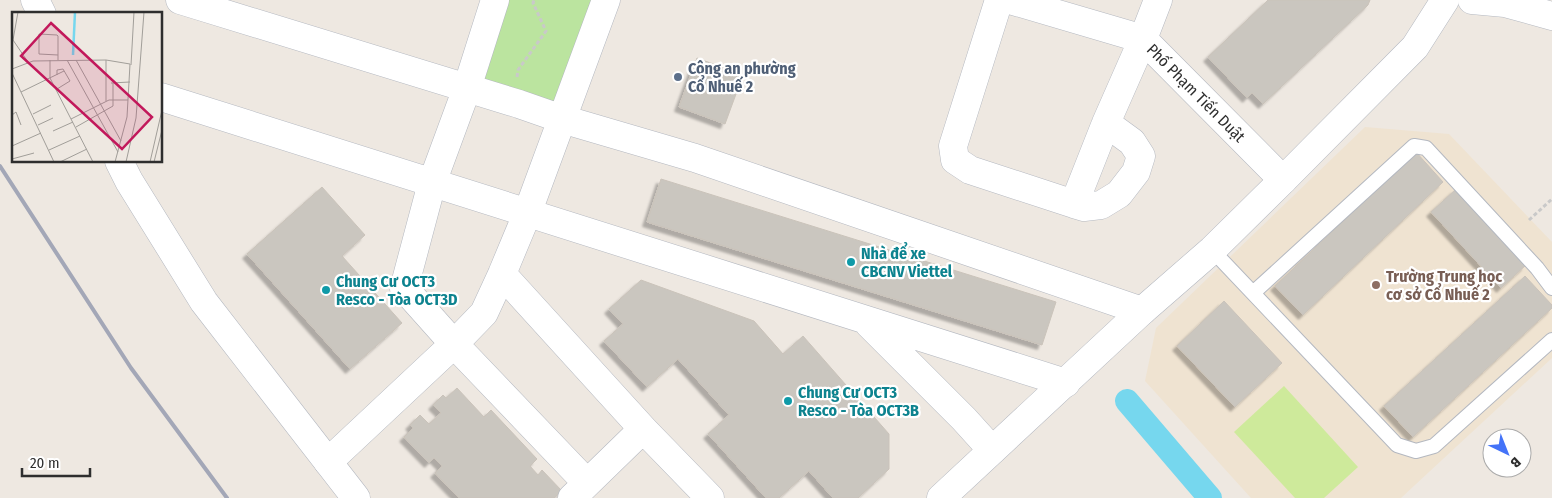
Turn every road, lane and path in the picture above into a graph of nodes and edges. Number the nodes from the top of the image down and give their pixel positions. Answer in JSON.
{"nodes":[{"id":1,"x":35,"y":0,"type":"edge"},
{"id":2,"x":180,"y":0,"type":"edge"},
{"id":3,"x":495,"y":0,"type":"edge"},
{"id":4,"x":534,"y":0,"type":"edge"},
{"id":5,"x":606,"y":0,"type":"edge"},
{"id":6,"x":999,"y":0,"type":"edge"},
{"id":7,"x":1010,"y":0,"type":"edge"},
{"id":8,"x":1158,"y":0,"type":"edge"},
{"id":9,"x":1445,"y":0,"type":"edge"},
{"id":10,"x":1472,"y":0,"type":"edge"},
{"id":11,"x":41,"y":12,"type":"edge"},
{"id":12,"x":1552,"y":16,"type":"edge"},
{"id":13,"x":1143,"y":39,"type":"junction"},
{"id":14,"x":467,"y":88,"type":"junction"},
{"id":15,"x":162,"y":98,"type":"edge"},
{"id":16,"x":519,"y":104,"type":"junction"},
{"id":17,"x":562,"y":119,"type":"junction"},
{"id":18,"x":1106,"y":123,"type":"junction"},
{"id":19,"x":120,"y":162,"type":"edge"},
{"id":20,"x":1283,"y":180,"type":"junction"},
{"id":21,"x":432,"y":183,"type":"junction"},
{"id":22,"x":1552,"y":199,"type":"edge"},
{"id":23,"x":1074,"y":204,"type":"junction"},
{"id":24,"x":527,"y":214,"type":"junction"},
{"id":25,"x":1529,"y":220,"type":"dead end"},
{"id":26,"x":1212,"y":250,"type":"junction"},
{"id":27,"x":502,"y":274,"type":"junction"},
{"id":28,"x":1552,"y":288,"type":"edge"},
{"id":29,"x":1253,"y":292,"type":"junction"},
{"id":30,"x":1142,"y":311,"type":"junction"},
{"id":31,"x":866,"y":320,"type":"junction"},
{"id":32,"x":1552,"y":340,"type":"edge"},
{"id":33,"x":454,"y":344,"type":"junction"},
{"id":34,"x":1066,"y":383,"type":"junction"},
{"id":35,"x":643,"y":429,"type":"junction"},
{"id":36,"x":992,"y":450,"type":"junction"},
{"id":37,"x":328,"y":462,"type":"junction"},
{"id":38,"x":580,"y":490,"type":"edge"},
{"id":39,"x":356,"y":498,"type":"edge"},
{"id":40,"x":710,"y":498,"type":"edge"},
{"id":41,"x":940,"y":498,"type":"edge"}],
"edges":[{"from":1,"to":11,"type":"street"},
{"from":2,"to":14,"type":"street"},
{"from":3,"to":14,"type":"street"},
{"from":4,"to":16,"type":"path"},
{"from":5,"to":17,"type":"street"},
{"from":6,"to":23,"type":"street"},
{"from":7,"to":13,"type":"street","name":"Phố Phạm Tiến Duật"},
{"from":8,"to":13,"type":"street"},
{"from":9,"to":20,"type":"street"},
{"from":10,"to":12,"type":"street"},
{"from":13,"to":18,"type":"street"},
{"from":13,"to":20,"type":"street","name":"Phố Phạm Tiến Duật"},
{"from":14,"to":16,"type":"street"},
{"from":14,"to":21,"type":"street"},
{"from":15,"to":21,"type":"street"},
{"from":16,"to":17,"type":"street"},
{"from":17,"to":24,"type":"street"},
{"from":17,"to":30,"type":"street"},
{"from":18,"to":23,"type":"street"},
{"from":18,"to":23,"type":"street"},
{"from":19,"to":37,"type":"street"},
{"from":20,"to":26,"type":"street"},
{"from":21,"to":24,"type":"street"},
{"from":21,"to":33,"type":"street"},
{"from":22,"to":25,"type":"path"},
{"from":24,"to":27,"type":"street"},
{"from":24,"to":31,"type":"street"},
{"from":26,"to":29,"type":"lane"},
{"from":26,"to":30,"type":"street"},
{"from":27,"to":33,"type":"street"},
{"from":27,"to":35,"type":"street"},
{"from":28,"to":29,"type":"lane"},
{"from":29,"to":32,"type":"lane"},
{"from":30,"to":34,"type":"street"},
{"from":31,"to":34,"type":"street"},
{"from":31,"to":36,"type":"street"},
{"from":33,"to":37,"type":"street"},
{"from":33,"to":38,"type":"street"},
{"from":34,"to":36,"type":"street"},
{"from":35,"to":38,"type":"street"},
{"from":35,"to":40,"type":"street"},
{"from":36,"to":41,"type":"street"},
{"from":37,"to":39,"type":"street"}]}
